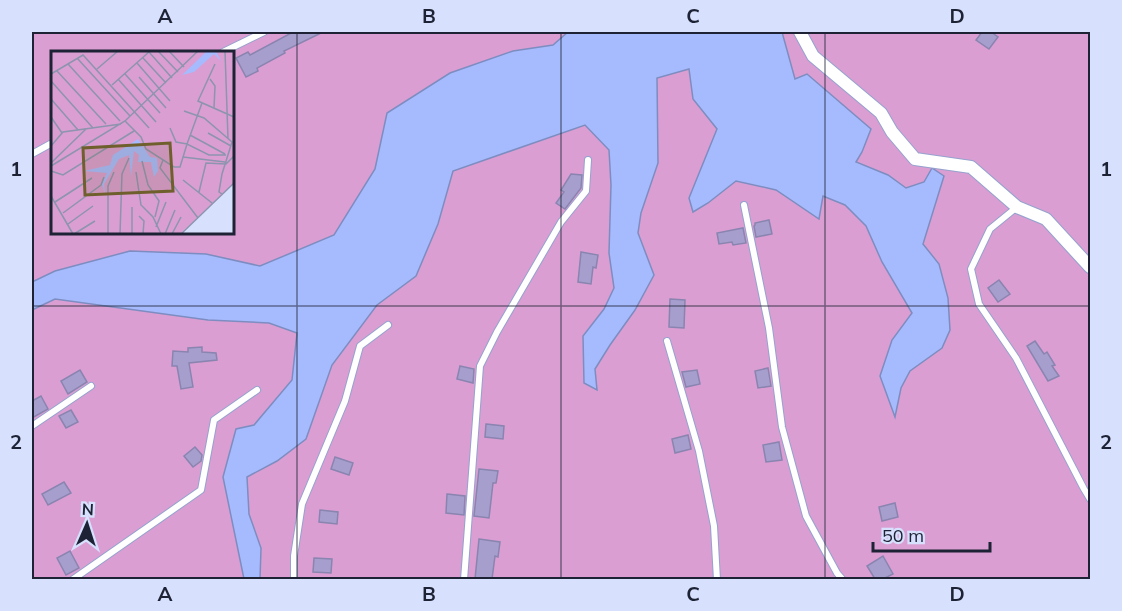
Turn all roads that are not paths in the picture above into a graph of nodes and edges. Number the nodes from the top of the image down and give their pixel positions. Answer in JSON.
{"nodes":[{"id":1,"x":264,"y":32,"type":"edge"},
{"id":2,"x":800,"y":32,"type":"edge"},
{"id":3,"x":225,"y":51,"type":"edge"},
{"id":4,"x":51,"y":143,"type":"edge"},
{"id":5,"x":32,"y":154,"type":"edge"},
{"id":6,"x":588,"y":160,"type":"dead end"},
{"id":7,"x":744,"y":205,"type":"dead end"},
{"id":8,"x":1017,"y":207,"type":"junction"},
{"id":9,"x":1090,"y":267,"type":"edge"},
{"id":10,"x":388,"y":325,"type":"dead end"},
{"id":11,"x":667,"y":341,"type":"dead end"},
{"id":12,"x":92,"y":386,"type":"dead end"},
{"id":13,"x":257,"y":390,"type":"dead end"},
{"id":14,"x":32,"y":426,"type":"edge"},
{"id":15,"x":1090,"y":500,"type":"edge"},
{"id":16,"x":72,"y":579,"type":"edge"},
{"id":17,"x":294,"y":579,"type":"edge"},
{"id":18,"x":464,"y":579,"type":"edge"},
{"id":19,"x":717,"y":579,"type":"edge"},
{"id":20,"x":843,"y":579,"type":"edge"}],
"edges":[{"from":1,"to":3,"type":"lane"},
{"from":2,"to":8,"type":"street"},
{"from":4,"to":5,"type":"lane"},
{"from":6,"to":18,"type":"lane"},
{"from":7,"to":20,"type":"lane"},
{"from":8,"to":9,"type":"street"},
{"from":8,"to":15,"type":"lane"},
{"from":10,"to":17,"type":"lane"},
{"from":11,"to":19,"type":"lane"},
{"from":12,"to":14,"type":"lane"},
{"from":13,"to":16,"type":"lane"}]}
